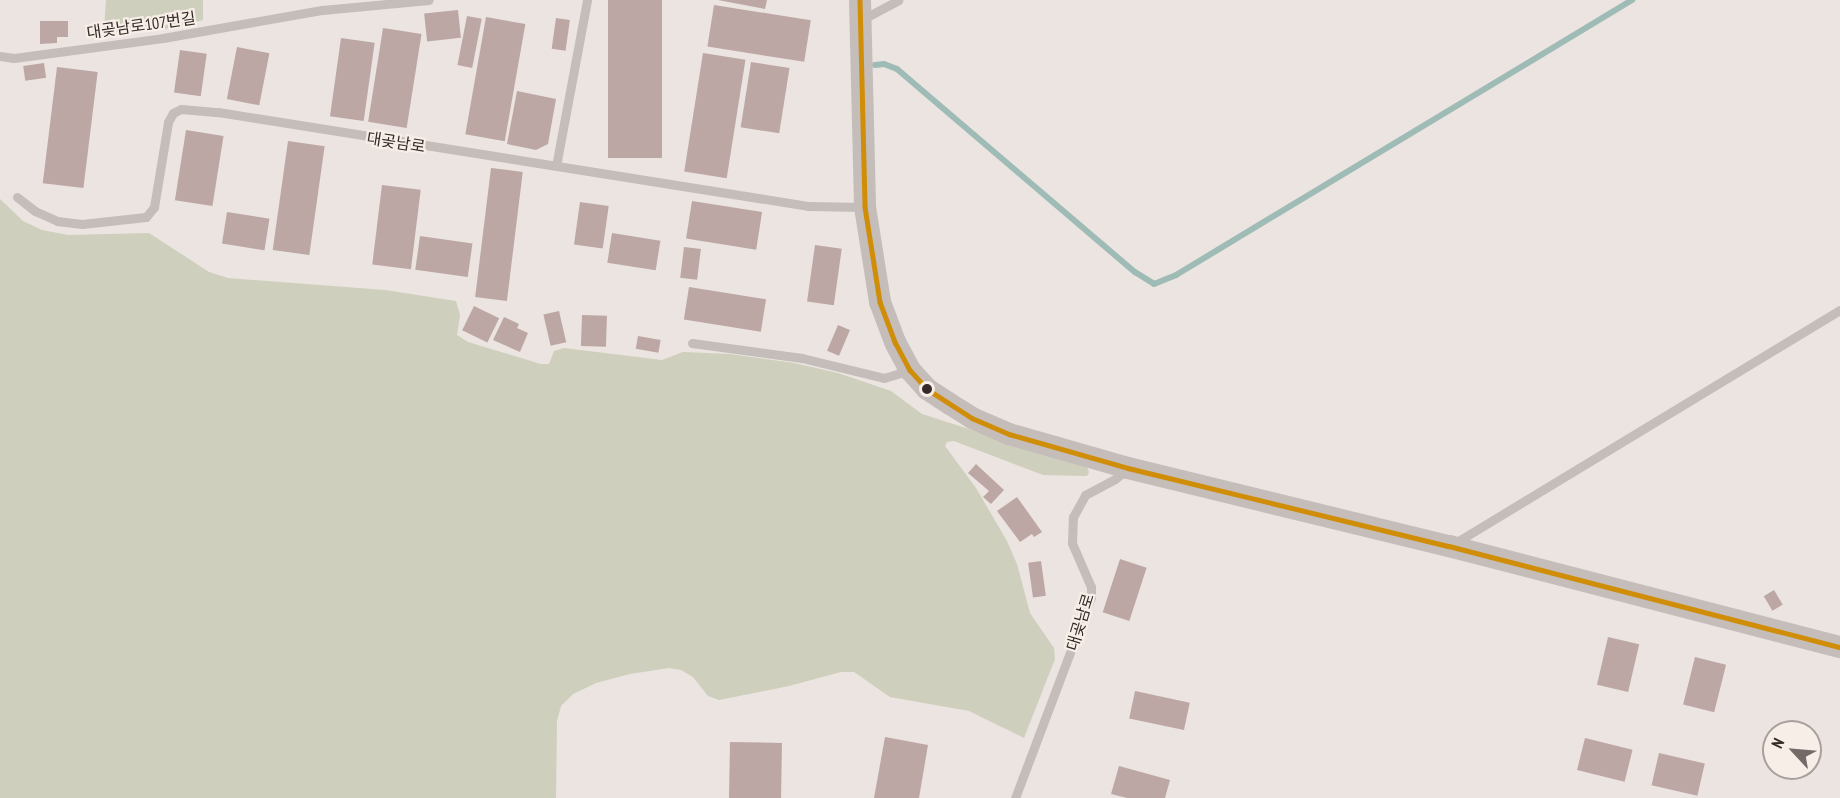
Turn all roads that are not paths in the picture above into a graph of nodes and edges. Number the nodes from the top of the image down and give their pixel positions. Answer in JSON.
{"nodes":[{"id":1,"x":429,"y":0,"type":"edge"},
{"id":2,"x":587,"y":0,"type":"edge"},
{"id":3,"x":898,"y":0,"type":"edge"},
{"id":4,"x":860,"y":10,"type":"edge"},
{"id":5,"x":0,"y":56,"type":"edge"},
{"id":6,"x":556,"y":166,"type":"junction"},
{"id":7,"x":17,"y":197,"type":"dead end"},
{"id":8,"x":865,"y":207,"type":"junction"},
{"id":9,"x":1840,"y":310,"type":"edge"},
{"id":10,"x":692,"y":343,"type":"dead end"},
{"id":11,"x":910,"y":370,"type":"junction"},
{"id":12,"x":1128,"y":468,"type":"junction"},
{"id":13,"x":1449,"y":546,"type":"junction"},
{"id":14,"x":1840,"y":647,"type":"edge"},
{"id":15,"x":1015,"y":798,"type":"edge"}],
"edges":[{"from":1,"to":5,"type":"lane","name":"대곶남로107번길"},
{"from":2,"to":6,"type":"lane"},
{"from":3,"to":4,"type":"lane"},
{"from":4,"to":8,"type":"street"},
{"from":6,"to":7,"type":"lane","name":"대곶남로"},
{"from":6,"to":8,"type":"lane","name":"대곶남로"},
{"from":8,"to":11,"type":"street"},
{"from":9,"to":13,"type":"lane"},
{"from":10,"to":11,"type":"lane"},
{"from":11,"to":12,"type":"street"},
{"from":12,"to":13,"type":"street"},
{"from":12,"to":15,"type":"lane","name":"대곶남로"},
{"from":13,"to":14,"type":"street"}]}
